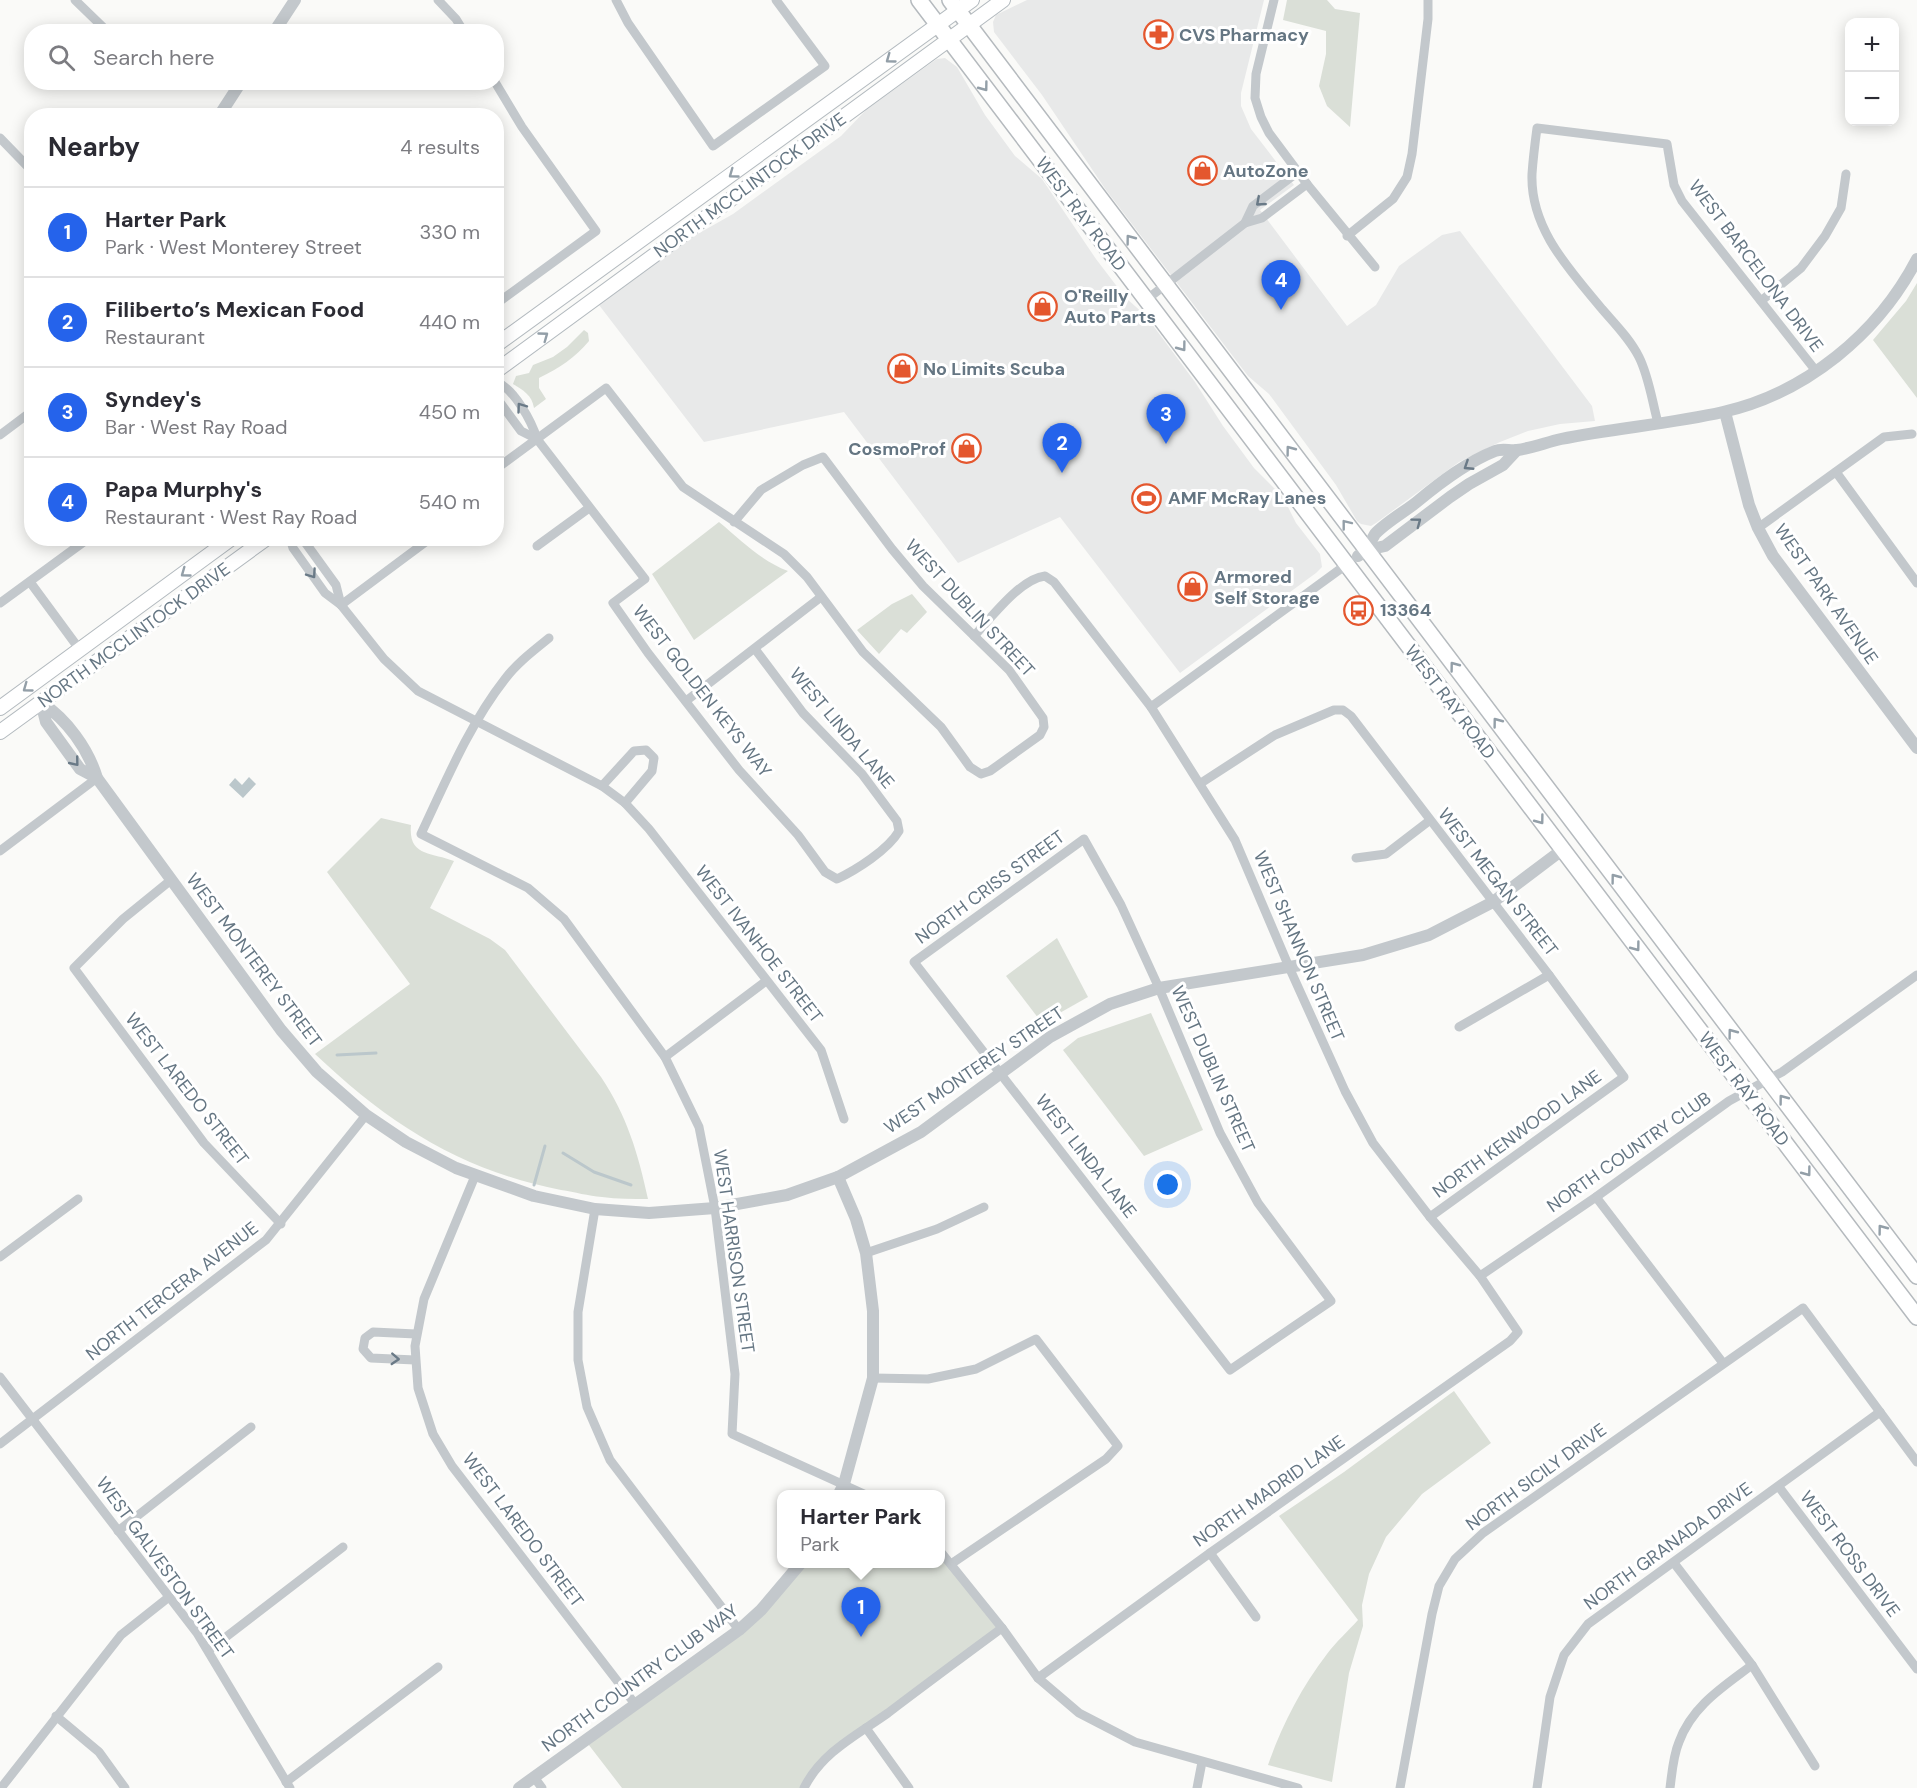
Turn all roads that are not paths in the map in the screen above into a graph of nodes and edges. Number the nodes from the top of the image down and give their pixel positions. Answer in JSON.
{"nodes":[{"id":1,"x":75,"y":0,"type":"edge"},
{"id":2,"x":295,"y":0,"type":"edge"},
{"id":3,"x":438,"y":0,"type":"edge"},
{"id":4,"x":616,"y":0,"type":"edge"},
{"id":5,"x":776,"y":0,"type":"edge"},
{"id":6,"x":919,"y":0,"type":"edge"},
{"id":7,"x":972,"y":0,"type":"edge"},
{"id":8,"x":1003,"y":0,"type":"edge"},
{"id":9,"x":1274,"y":0,"type":"edge"},
{"id":10,"x":1428,"y":0,"type":"edge"},
{"id":11,"x":954,"y":5,"type":"edge"},
{"id":12,"x":100,"y":24,"type":"edge"},
{"id":13,"x":279,"y":24,"type":"edge"},
{"id":14,"x":459,"y":24,"type":"edge"},
{"id":15,"x":938,"y":25,"type":"junction"},
{"id":16,"x":969,"y":25,"type":"junction"},
{"id":17,"x":949,"y":40,"type":"junction"},
{"id":18,"x":236,"y":90,"type":"edge"},
{"id":19,"x":500,"y":90,"type":"edge"},
{"id":20,"x":224,"y":108,"type":"edge"},
{"id":21,"x":0,"y":138,"type":"edge"},
{"id":22,"x":24,"y":163,"type":"edge"},
{"id":23,"x":1298,"y":172,"type":"junction"},
{"id":24,"x":1846,"y":174,"type":"dead end"},
{"id":25,"x":1307,"y":184,"type":"junction"},
{"id":26,"x":1245,"y":224,"type":"junction"},
{"id":27,"x":1347,"y":236,"type":"junction"},
{"id":28,"x":1917,"y":259,"type":"edge"},
{"id":29,"x":1374,"y":267,"type":"dead end"},
{"id":30,"x":1165,"y":285,"type":"junction"},
{"id":31,"x":504,"y":298,"type":"edge"},
{"id":32,"x":1146,"y":300,"type":"junction"},
{"id":33,"x":1761,"y":302,"type":"junction"},
{"id":34,"x":504,"y":339,"type":"edge"},
{"id":35,"x":504,"y":364,"type":"edge"},
{"id":36,"x":1816,"y":371,"type":"junction"},
{"id":37,"x":504,"y":386,"type":"edge"},
{"id":38,"x":504,"y":408,"type":"edge"},
{"id":39,"x":1725,"y":412,"type":"junction"},
{"id":40,"x":24,"y":417,"type":"edge"},
{"id":41,"x":1658,"y":423,"type":"junction"},
{"id":42,"x":1912,"y":434,"type":"dead end"},
{"id":43,"x":0,"y":435,"type":"edge"},
{"id":44,"x":537,"y":439,"type":"junction"},
{"id":45,"x":504,"y":463,"type":"edge"},
{"id":46,"x":1836,"y":472,"type":"junction"},
{"id":47,"x":589,"y":508,"type":"junction"},
{"id":48,"x":734,"y":522,"type":"junction"},
{"id":49,"x":1758,"y":528,"type":"junction"},
{"id":50,"x":78,"y":546,"type":"edge"},
{"id":51,"x":221,"y":546,"type":"edge"},
{"id":52,"x":256,"y":546,"type":"edge"},
{"id":53,"x":293,"y":546,"type":"edge"},
{"id":54,"x":308,"y":546,"type":"edge"},
{"id":55,"x":420,"y":546,"type":"edge"},
{"id":56,"x":537,"y":546,"type":"dead end"},
{"id":57,"x":1357,"y":557,"type":"junction"},
{"id":58,"x":30,"y":582,"type":"junction"},
{"id":59,"x":1917,"y":583,"type":"edge"},
{"id":60,"x":821,"y":597,"type":"junction"},
{"id":61,"x":0,"y":603,"type":"edge"},
{"id":62,"x":341,"y":605,"type":"junction"},
{"id":63,"x":974,"y":636,"type":"junction"},
{"id":64,"x":549,"y":638,"type":"dead end"},
{"id":65,"x":755,"y":649,"type":"junction"},
{"id":66,"x":80,"y":650,"type":"junction"},
{"id":67,"x":686,"y":701,"type":"junction"},
{"id":68,"x":41,"y":702,"type":"junction"},
{"id":69,"x":1151,"y":707,"type":"junction"},
{"id":70,"x":0,"y":708,"type":"edge"},
{"id":71,"x":475,"y":722,"type":"junction"},
{"id":72,"x":0,"y":732,"type":"edge"},
{"id":73,"x":1917,"y":748,"type":"edge"},
{"id":74,"x":97,"y":778,"type":"junction"},
{"id":75,"x":1201,"y":783,"type":"junction"},
{"id":76,"x":602,"y":786,"type":"junction"},
{"id":77,"x":625,"y":803,"type":"junction"},
{"id":78,"x":1429,"y":821,"type":"junction"},
{"id":79,"x":1084,"y":839,"type":"joint"},
{"id":80,"x":0,"y":850,"type":"edge"},
{"id":81,"x":1562,"y":850,"type":"junction"},
{"id":82,"x":1356,"y":858,"type":"dead end"},
{"id":83,"x":837,"y":879,"type":"joint"},
{"id":84,"x":171,"y":880,"type":"junction"},
{"id":85,"x":1493,"y":902,"type":"junction"},
{"id":86,"x":914,"y":962,"type":"joint"},
{"id":87,"x":1289,"y":967,"type":"junction"},
{"id":88,"x":1549,"y":975,"type":"junction"},
{"id":89,"x":1917,"y":975,"type":"edge"},
{"id":90,"x":766,"y":981,"type":"junction"},
{"id":91,"x":1159,"y":988,"type":"junction"},
{"id":92,"x":1459,"y":1027,"type":"dead end"},
{"id":93,"x":665,"y":1057,"type":"junction"},
{"id":94,"x":1001,"y":1072,"type":"junction"},
{"id":95,"x":1624,"y":1077,"type":"joint"},
{"id":96,"x":1768,"y":1080,"type":"junction"},
{"id":97,"x":1746,"y":1092,"type":"junction"},
{"id":98,"x":366,"y":1115,"type":"junction"},
{"id":99,"x":844,"y":1119,"type":"dead end"},
{"id":100,"x":475,"y":1176,"type":"junction"},
{"id":101,"x":838,"y":1177,"type":"junction"},
{"id":102,"x":1596,"y":1197,"type":"junction"},
{"id":103,"x":78,"y":1199,"type":"dead end"},
{"id":104,"x":984,"y":1207,"type":"dead end"},
{"id":105,"x":715,"y":1208,"type":"junction"},
{"id":106,"x":595,"y":1209,"type":"junction"},
{"id":107,"x":1431,"y":1218,"type":"junction"},
{"id":108,"x":281,"y":1224,"type":"junction"},
{"id":109,"x":866,"y":1253,"type":"junction"},
{"id":110,"x":0,"y":1257,"type":"edge"},
{"id":111,"x":1480,"y":1276,"type":"junction"},
{"id":112,"x":1917,"y":1276,"type":"edge"},
{"id":113,"x":1917,"y":1317,"type":"edge"},
{"id":114,"x":1518,"y":1332,"type":"joint"},
{"id":115,"x":416,"y":1334,"type":"junction"},
{"id":116,"x":415,"y":1360,"type":"junction"},
{"id":117,"x":1723,"y":1363,"type":"junction"},
{"id":118,"x":1230,"y":1370,"type":"joint"},
{"id":119,"x":0,"y":1377,"type":"edge"},
{"id":120,"x":873,"y":1378,"type":"junction"},
{"id":121,"x":1880,"y":1412,"type":"junction"},
{"id":122,"x":32,"y":1419,"type":"junction"},
{"id":123,"x":251,"y":1427,"type":"dead end"},
{"id":124,"x":0,"y":1444,"type":"edge"},
{"id":125,"x":1917,"y":1462,"type":"edge"},
{"id":126,"x":1779,"y":1487,"type":"junction"},
{"id":127,"x":842,"y":1489,"type":"edge"},
{"id":128,"x":118,"y":1531,"type":"junction"},
{"id":129,"x":343,"y":1547,"type":"dead end"},
{"id":130,"x":1210,"y":1553,"type":"junction"},
{"id":131,"x":945,"y":1557,"type":"edge"},
{"id":132,"x":1674,"y":1563,"type":"junction"},
{"id":133,"x":951,"y":1564,"type":"junction"},
{"id":134,"x":796,"y":1568,"type":"edge"},
{"id":135,"x":169,"y":1597,"type":"junction"},
{"id":136,"x":1256,"y":1617,"type":"dead end"},
{"id":137,"x":1002,"y":1628,"type":"junction"},
{"id":138,"x":739,"y":1630,"type":"junction"},
{"id":139,"x":209,"y":1650,"type":"junction"},
{"id":140,"x":1752,"y":1665,"type":"junction"},
{"id":141,"x":438,"y":1667,"type":"dead end"},
{"id":142,"x":1917,"y":1670,"type":"edge"},
{"id":143,"x":1038,"y":1678,"type":"junction"},
{"id":144,"x":635,"y":1704,"type":"junction"},
{"id":145,"x":56,"y":1716,"type":"junction"},
{"id":146,"x":866,"y":1728,"type":"junction"},
{"id":147,"x":1202,"y":1762,"type":"junction"},
{"id":148,"x":1815,"y":1766,"type":"dead end"},
{"id":149,"x":534,"y":1777,"type":"junction"},
{"id":150,"x":288,"y":1785,"type":"edge"},
{"id":151,"x":1,"y":1788,"type":"edge"},
{"id":152,"x":125,"y":1788,"type":"edge"},
{"id":153,"x":519,"y":1788,"type":"edge"},
{"id":154,"x":542,"y":1788,"type":"edge"},
{"id":155,"x":804,"y":1788,"type":"edge"},
{"id":156,"x":909,"y":1788,"type":"edge"},
{"id":157,"x":1197,"y":1788,"type":"edge"},
{"id":158,"x":1298,"y":1788,"type":"edge"},
{"id":159,"x":1400,"y":1788,"type":"edge"},
{"id":160,"x":1537,"y":1788,"type":"edge"},
{"id":161,"x":1670,"y":1788,"type":"edge"}],
"edges":[{"from":1,"to":12,"type":"street"},
{"from":2,"to":13,"type":"street"},
{"from":3,"to":14,"type":"street"},
{"from":4,"to":5,"type":"street"},
{"from":6,"to":15,"type":"main road","name":"WEST RAY ROAD"},
{"from":7,"to":11,"type":"main road","name":"NORTH MCCLINTOCK DRIVE"},
{"from":8,"to":16,"type":"main road","name":"NORTH MCCLINTOCK DRIVE"},
{"from":9,"to":23,"type":"street"},
{"from":10,"to":27,"type":"street"},
{"from":11,"to":15,"type":"main road","name":"NORTH MCCLINTOCK DRIVE"},
{"from":11,"to":16,"type":"main road","name":"WEST RAY ROAD"},
{"from":15,"to":17,"type":"main road","name":"WEST RAY ROAD"},
{"from":15,"to":34,"type":"main road","name":"NORTH MCCLINTOCK DRIVE","one_way":true},
{"from":16,"to":17,"type":"main road","name":"NORTH MCCLINTOCK DRIVE"},
{"from":30,"to":16,"type":"main road","name":"WEST RAY ROAD","one_way":true},
{"from":17,"to":32,"type":"main road","name":"WEST RAY ROAD","one_way":true},
{"from":35,"to":17,"type":"main road","name":"NORTH MCCLINTOCK DRIVE","one_way":true},
{"from":18,"to":20,"type":"street"},
{"from":19,"to":31,"type":"street"},
{"from":21,"to":22,"type":"street"},
{"from":23,"to":25,"type":"street"},
{"from":23,"to":26,"type":"street","one_way":true},
{"from":24,"to":33,"type":"street"},
{"from":25,"to":26,"type":"street"},
{"from":25,"to":27,"type":"street"},
{"from":26,"to":30,"type":"street"},
{"from":27,"to":29,"type":"street"},
{"from":28,"to":36,"type":"street"},
{"from":30,"to":32,"type":"street"},
{"from":57,"to":30,"type":"main road","name":"WEST RAY ROAD","one_way":true},
{"from":32,"to":57,"type":"main road","name":"WEST RAY ROAD","one_way":true},
{"from":33,"to":36,"type":"street","name":"WEST BARCELONA DRIVE"},
{"from":33,"to":41,"type":"street","name":"WEST BARCELONA DRIVE"},
{"from":36,"to":39,"type":"street"},
{"from":44,"to":37,"type":"street","name":"WEST GOLDEN KEYS WAY","one_way":true},
{"from":38,"to":44,"type":"street","name":"WEST GOLDEN KEYS WAY"},
{"from":39,"to":41,"type":"street"},
{"from":39,"to":49,"type":"street","name":"WEST PARK AVENUE"},
{"from":40,"to":43,"type":"street"},
{"from":41,"to":57,"type":"street"},
{"from":42,"to":46,"type":"street"},
{"from":44,"to":45,"type":"street"},
{"from":44,"to":47,"type":"street","name":"WEST GOLDEN KEYS WAY"},
{"from":44,"to":48,"type":"street"},
{"from":46,"to":49,"type":"street"},
{"from":46,"to":59,"type":"street"},
{"from":47,"to":56,"type":"street"},
{"from":47,"to":67,"type":"street","name":"WEST GOLDEN KEYS WAY"},
{"from":48,"to":60,"type":"street"},
{"from":48,"to":63,"type":"street","name":"WEST DUBLIN STREET"},
{"from":49,"to":73,"type":"street","name":"WEST PARK AVENUE"},
{"from":50,"to":58,"type":"street"},
{"from":51,"to":66,"type":"main road","name":"NORTH MCCLINTOCK DRIVE","one_way":true},
{"from":52,"to":68,"type":"main road","name":"NORTH MCCLINTOCK DRIVE"},
{"from":53,"to":62,"type":"street","name":"WEST IVANHOE STREET","one_way":true},
{"from":54,"to":62,"type":"street","name":"WEST IVANHOE STREET"},
{"from":55,"to":62,"type":"street"},
{"from":57,"to":69,"type":"street"},
{"from":57,"to":81,"type":"main road","name":"WEST RAY ROAD","one_way":true},
{"from":96,"to":57,"type":"main road","name":"WEST RAY ROAD","one_way":true},
{"from":58,"to":61,"type":"street"},
{"from":58,"to":66,"type":"street"},
{"from":60,"to":63,"type":"street","name":"WEST DUBLIN STREET"},
{"from":60,"to":65,"type":"street"},
{"from":62,"to":71,"type":"street","name":"WEST IVANHOE STREET"},
{"from":63,"to":69,"type":"street","name":"WEST SHANNON STREET"},
{"from":64,"to":71,"type":"street"},
{"from":65,"to":67,"type":"street"},
{"from":65,"to":83,"type":"street","name":"WEST LINDA LANE"},
{"from":66,"to":70,"type":"main road","name":"NORTH MCCLINTOCK DRIVE","one_way":true},
{"from":67,"to":83,"type":"street","name":"WEST GOLDEN KEYS WAY"},
{"from":68,"to":72,"type":"main road","name":"NORTH MCCLINTOCK DRIVE"},
{"from":68,"to":74,"type":"street","name":"WEST MONTEREY STREET"},
{"from":69,"to":75,"type":"street","name":"WEST SHANNON STREET"},
{"from":71,"to":76,"type":"street","name":"WEST IVANHOE STREET"},
{"from":71,"to":93,"type":"street","name":"WEST HARRISON STREET"},
{"from":74,"to":80,"type":"street"},
{"from":74,"to":84,"type":"street","name":"WEST MONTEREY STREET"},
{"from":75,"to":78,"type":"street","name":"WEST MEGAN STREET"},
{"from":75,"to":87,"type":"street","name":"WEST SHANNON STREET"},
{"from":76,"to":77,"type":"street","name":"WEST IVANHOE STREET"},
{"from":76,"to":77,"type":"street"},
{"from":77,"to":90,"type":"street","name":"WEST IVANHOE STREET"},
{"from":78,"to":82,"type":"street"},
{"from":78,"to":85,"type":"street","name":"WEST MEGAN STREET"},
{"from":79,"to":86,"type":"street","name":"NORTH CRISS STREET"},
{"from":79,"to":91,"type":"street","name":"WEST DUBLIN STREET"},
{"from":81,"to":85,"type":"street","name":"WEST MONTEREY STREET"},
{"from":81,"to":97,"type":"main road","name":"WEST RAY ROAD","one_way":true},
{"from":84,"to":98,"type":"street","name":"WEST MONTEREY STREET"},
{"from":84,"to":108,"type":"street","name":"WEST LAREDO STREET"},
{"from":85,"to":87,"type":"street","name":"WEST MONTEREY STREET"},
{"from":85,"to":88,"type":"street","name":"WEST MEGAN STREET"},
{"from":86,"to":94,"type":"street","name":"WEST LINDA LANE"},
{"from":87,"to":91,"type":"street","name":"WEST MONTEREY STREET"},
{"from":87,"to":107,"type":"street","name":"WEST SHANNON STREET"},
{"from":88,"to":92,"type":"street"},
{"from":88,"to":95,"type":"street","name":"WEST MEGAN STREET"},
{"from":89,"to":96,"type":"street","name":"NORTH COUNTRY CLUB"},
{"from":90,"to":93,"type":"street"},
{"from":90,"to":99,"type":"street","name":"WEST IVANHOE STREET"},
{"from":91,"to":94,"type":"street","name":"WEST MONTEREY STREET"},
{"from":91,"to":118,"type":"street","name":"WEST DUBLIN STREET"},
{"from":93,"to":105,"type":"street","name":"WEST HARRISON STREET"},
{"from":94,"to":101,"type":"street","name":"WEST MONTEREY STREET"},
{"from":94,"to":118,"type":"street","name":"WEST LINDA LANE"},
{"from":95,"to":107,"type":"street","name":"NORTH KENWOOD LANE"},
{"from":96,"to":97,"type":"street","name":"NORTH COUNTRY CLUB"},
{"from":112,"to":96,"type":"main road","name":"WEST RAY ROAD","one_way":true},
{"from":97,"to":102,"type":"street","name":"NORTH COUNTRY CLUB"},
{"from":97,"to":113,"type":"main road","name":"WEST RAY ROAD","one_way":true},
{"from":98,"to":100,"type":"street","name":"WEST MONTEREY STREET"},
{"from":98,"to":108,"type":"street","name":"NORTH TERCERA AVENUE"},
{"from":100,"to":106,"type":"street","name":"WEST MONTEREY STREET"},
{"from":100,"to":115,"type":"street","name":"WEST LAREDO STREET"},
{"from":101,"to":105,"type":"street","name":"WEST MONTEREY STREET"},
{"from":101,"to":109,"type":"street"},
{"from":102,"to":111,"type":"street","name":"NORTH COUNTRY CLUB"},
{"from":102,"to":117,"type":"street"},
{"from":103,"to":110,"type":"street"},
{"from":104,"to":109,"type":"street"},
{"from":105,"to":106,"type":"street","name":"WEST MONTEREY STREET"},
{"from":105,"to":127,"type":"street","name":"WEST HARRISON STREET"},
{"from":106,"to":138,"type":"street"},
{"from":107,"to":111,"type":"street","name":"WEST SHANNON STREET"},
{"from":108,"to":122,"type":"street","name":"NORTH TERCERA AVENUE"},
{"from":109,"to":120,"type":"street"},
{"from":111,"to":114,"type":"street","name":"WEST SHANNON STREET"},
{"from":114,"to":130,"type":"street","name":"NORTH MADRID LANE"},
{"from":115,"to":116,"type":"street","name":"WEST LAREDO STREET"},
{"from":115,"to":116,"type":"street","one_way":true},
{"from":116,"to":144,"type":"street","name":"WEST LAREDO STREET"},
{"from":117,"to":121,"type":"street","name":"NORTH SICILY DRIVE"},
{"from":117,"to":159,"type":"street","name":"NORTH SICILY DRIVE"},
{"from":119,"to":122,"type":"street","name":"WEST GALVESTON STREET"},
{"from":120,"to":127,"type":"street"},
{"from":120,"to":133,"type":"street"},
{"from":121,"to":125,"type":"street"},
{"from":121,"to":126,"type":"street","name":"NORTH GRANADA DRIVE"},
{"from":122,"to":124,"type":"street","name":"NORTH TERCERA AVENUE"},
{"from":122,"to":128,"type":"street","name":"WEST GALVESTON STREET"},
{"from":123,"to":128,"type":"street"},
{"from":126,"to":132,"type":"street","name":"NORTH GRANADA DRIVE"},
{"from":126,"to":142,"type":"street","name":"WEST ROSS DRIVE"},
{"from":128,"to":135,"type":"street","name":"WEST GALVESTON STREET"},
{"from":129,"to":139,"type":"street"},
{"from":130,"to":136,"type":"street"},
{"from":130,"to":143,"type":"street","name":"NORTH MADRID LANE"},
{"from":131,"to":133,"type":"street"},
{"from":132,"to":140,"type":"street"},
{"from":132,"to":160,"type":"street","name":"NORTH GRANADA DRIVE"},
{"from":133,"to":137,"type":"street"},
{"from":134,"to":138,"type":"street","name":"NORTH COUNTRY CLUB WAY"},
{"from":135,"to":139,"type":"street","name":"WEST GALVESTON STREET"},
{"from":135,"to":145,"type":"street"},
{"from":137,"to":143,"type":"street"},
{"from":137,"to":146,"type":"street"},
{"from":138,"to":144,"type":"street","name":"NORTH COUNTRY CLUB WAY"},
{"from":139,"to":150,"type":"street","name":"WEST GALVESTON STREET"},
{"from":140,"to":148,"type":"street"},
{"from":140,"to":161,"type":"street"},
{"from":141,"to":150,"type":"street"},
{"from":143,"to":147,"type":"street"},
{"from":144,"to":149,"type":"street","name":"NORTH COUNTRY CLUB WAY"},
{"from":145,"to":151,"type":"street"},
{"from":145,"to":152,"type":"street"},
{"from":146,"to":155,"type":"street"},
{"from":146,"to":156,"type":"street"},
{"from":147,"to":157,"type":"street"},
{"from":147,"to":158,"type":"street"},
{"from":149,"to":153,"type":"street","name":"NORTH COUNTRY CLUB WAY"},
{"from":149,"to":154,"type":"street"}]}
